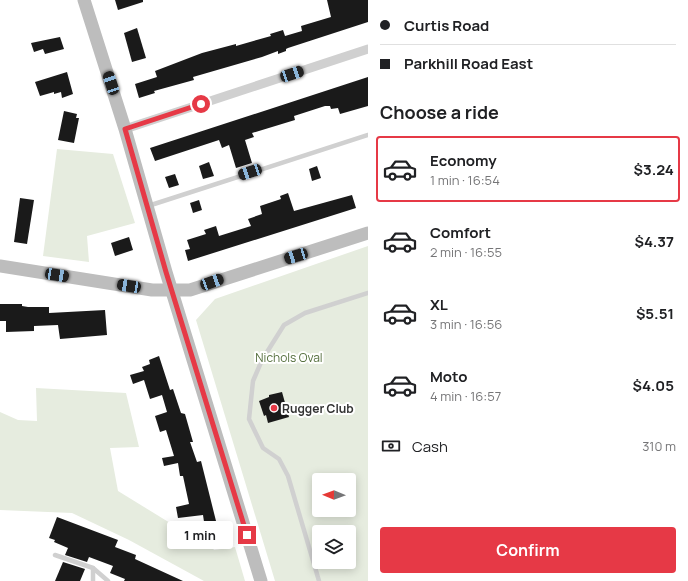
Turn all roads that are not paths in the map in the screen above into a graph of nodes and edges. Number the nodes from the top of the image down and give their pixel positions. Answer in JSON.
{"nodes":[{"id":1,"x":84,"y":0,"type":"edge"},
{"id":2,"x":368,"y":49,"type":"edge"},
{"id":3,"x":125,"y":129,"type":"junction"},
{"id":4,"x":368,"y":134,"type":"edge"},
{"id":5,"x":148,"y":206,"type":"junction"},
{"id":6,"x":368,"y":233,"type":"edge"},
{"id":7,"x":0,"y":266,"type":"edge"},
{"id":8,"x":172,"y":290,"type":"junction"},
{"id":9,"x":368,"y":292,"type":"edge"},
{"id":10,"x":55,"y":555,"type":"dead end"},
{"id":11,"x":93,"y":568,"type":"junction"},
{"id":12,"x":93,"y":581,"type":"edge"},
{"id":13,"x":108,"y":581,"type":"edge"},
{"id":14,"x":261,"y":581,"type":"edge"},
{"id":15,"x":319,"y":581,"type":"edge"}],
"edges":[{"from":1,"to":3,"type":"main road"},
{"from":2,"to":3,"type":"street"},
{"from":3,"to":5,"type":"main road"},
{"from":4,"to":5,"type":"lane"},
{"from":5,"to":8,"type":"main road"},
{"from":6,"to":8,"type":"main road"},
{"from":7,"to":8,"type":"main road"},
{"from":8,"to":14,"type":"main road"},
{"from":9,"to":15,"type":"lane"},
{"from":10,"to":11,"type":"lane"},
{"from":11,"to":12,"type":"lane"},
{"from":11,"to":13,"type":"lane"}]}
